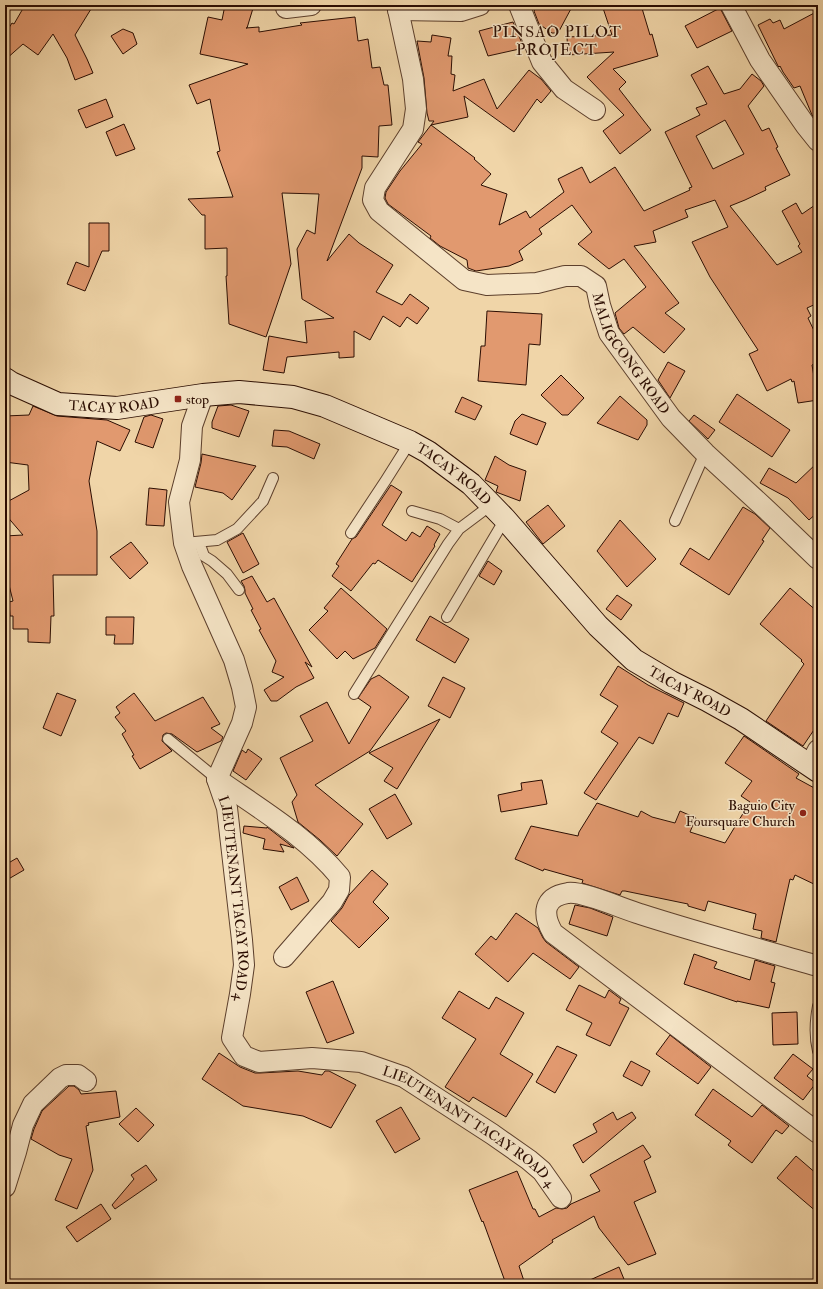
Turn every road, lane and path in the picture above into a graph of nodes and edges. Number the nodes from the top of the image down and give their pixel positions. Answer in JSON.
{"nodes":[{"id":1,"x":311,"y":5,"type":"edge"},
{"id":2,"x":480,"y":5,"type":"edge"},
{"id":3,"x":519,"y":5,"type":"edge"},
{"id":4,"x":731,"y":5,"type":"edge"},
{"id":5,"x":397,"y":7,"type":"edge"},
{"id":6,"x":286,"y":8,"type":"dead end"},
{"id":7,"x":595,"y":110,"type":"dead end"},
{"id":8,"x":814,"y":130,"type":"edge"},
{"id":9,"x":5,"y":379,"type":"edge"},
{"id":10,"x":203,"y":394,"type":"junction"},
{"id":11,"x":410,"y":442,"type":"junction"},
{"id":12,"x":705,"y":453,"type":"junction"},
{"id":13,"x":273,"y":478,"type":"dead end"},
{"id":14,"x":412,"y":511,"type":"dead end"},
{"id":15,"x":498,"y":512,"type":"junction"},
{"id":16,"x":675,"y":521,"type":"dead end"},
{"id":17,"x":459,"y":529,"type":"junction"},
{"id":18,"x":351,"y":533,"type":"dead end"},
{"id":19,"x":192,"y":543,"type":"junction"},
{"id":20,"x":818,"y":559,"type":"edge"},
{"id":21,"x":239,"y":590,"type":"dead end"},
{"id":22,"x":447,"y":617,"type":"dead end"},
{"id":23,"x":354,"y":694,"type":"dead end"},
{"id":24,"x":168,"y":739,"type":"dead end"},
{"id":25,"x":815,"y":762,"type":"edge"},
{"id":26,"x":217,"y":779,"type":"junction"},
{"id":27,"x":284,"y":957,"type":"dead end"},
{"id":28,"x":818,"y":966,"type":"edge"},
{"id":29,"x":818,"y":1006,"type":"edge"},
{"id":30,"x":818,"y":1050,"type":"edge"},
{"id":31,"x":86,"y":1082,"type":"dead end"},
{"id":32,"x":815,"y":1126,"type":"edge"},
{"id":33,"x":5,"y":1187,"type":"edge"},
{"id":34,"x":561,"y":1198,"type":"dead end"}],
"edges":[{"from":1,"to":6,"type":"street"},
{"from":2,"to":5,"type":"street"},
{"from":3,"to":7,"type":"street"},
{"from":4,"to":8,"type":"street"},
{"from":5,"to":12,"type":"street","name":"MALIGCONG ROAD"},
{"from":9,"to":10,"type":"main road","name":"TACAY ROAD"},
{"from":10,"to":11,"type":"main road","name":"TACAY ROAD"},
{"from":10,"to":19,"type":"street","name":"LIEUTENANT TACAY ROAD 4"},
{"from":11,"to":15,"type":"main road","name":"TACAY ROAD"},
{"from":11,"to":18,"type":"lane"},
{"from":12,"to":16,"type":"lane"},
{"from":12,"to":20,"type":"street","name":"MALIGCONG ROAD"},
{"from":13,"to":19,"type":"lane"},
{"from":14,"to":17,"type":"lane"},
{"from":15,"to":17,"type":"lane"},
{"from":15,"to":22,"type":"lane"},
{"from":15,"to":25,"type":"main road","name":"TACAY ROAD"},
{"from":17,"to":23,"type":"lane"},
{"from":19,"to":21,"type":"lane"},
{"from":19,"to":26,"type":"street","name":"LIEUTENANT TACAY ROAD 4"},
{"from":24,"to":26,"type":"lane"},
{"from":26,"to":27,"type":"street"},
{"from":26,"to":34,"type":"street","name":"LIEUTENANT TACAY ROAD 4"},
{"from":28,"to":32,"type":"street"},
{"from":29,"to":30,"type":"lane"},
{"from":31,"to":33,"type":"street"}]}
